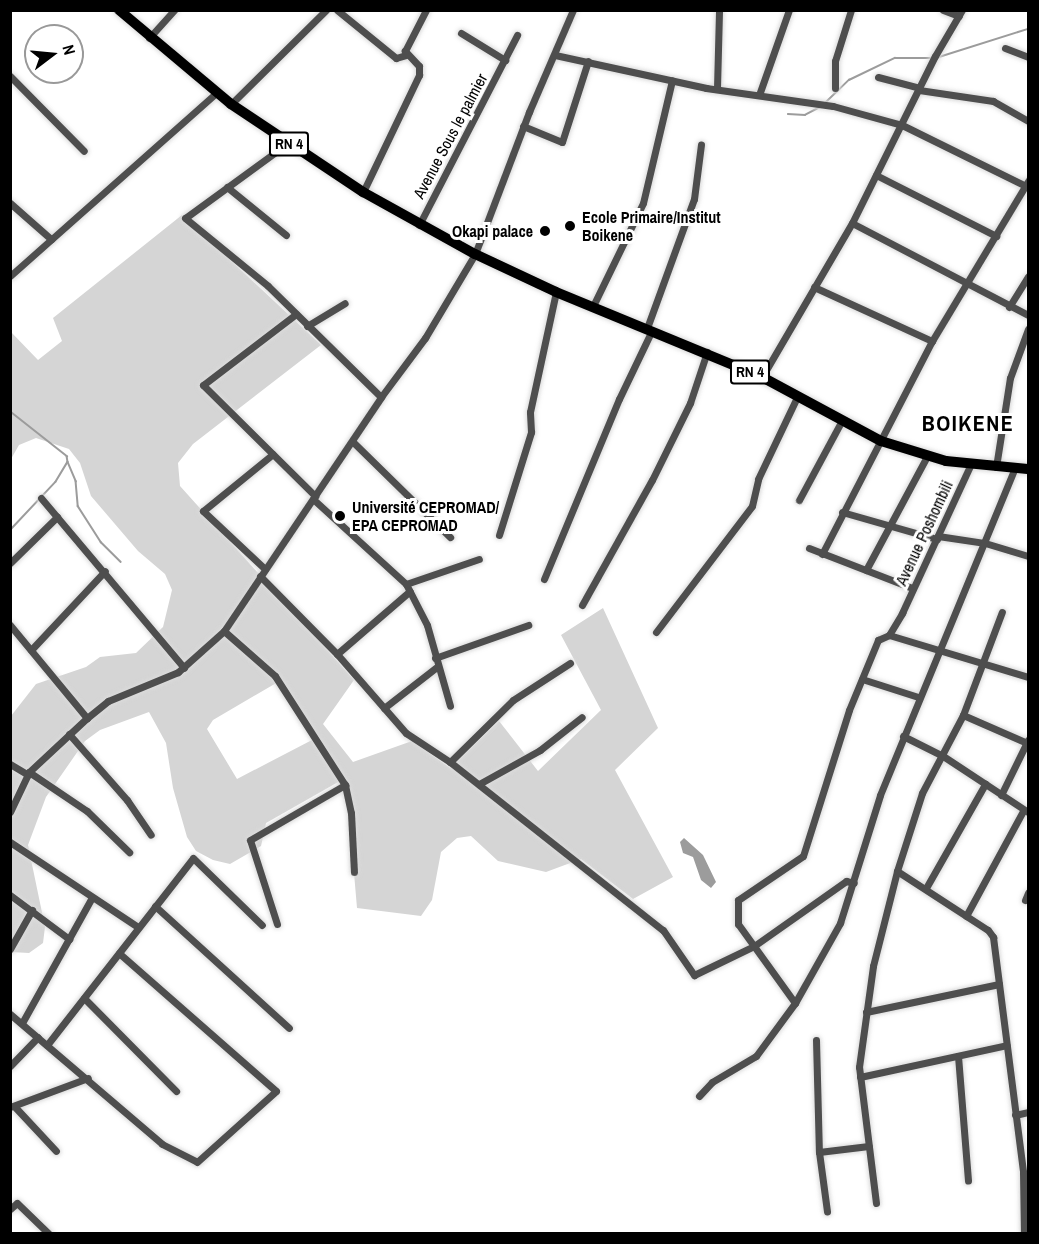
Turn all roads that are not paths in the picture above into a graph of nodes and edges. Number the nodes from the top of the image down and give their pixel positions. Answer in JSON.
{"nodes":[{"id":1,"x":119,"y":10,"type":"edge"},
{"id":2,"x":174,"y":10,"type":"edge"},
{"id":3,"x":326,"y":10,"type":"edge"},
{"id":4,"x":337,"y":10,"type":"edge"},
{"id":5,"x":426,"y":10,"type":"edge"},
{"id":6,"x":719,"y":10,"type":"edge"},
{"id":7,"x":789,"y":10,"type":"edge"},
{"id":8,"x":851,"y":10,"type":"edge"},
{"id":9,"x":943,"y":10,"type":"edge"},
{"id":10,"x":570,"y":12,"type":"edge"},
{"id":11,"x":961,"y":13,"type":"edge"},
{"id":12,"x":461,"y":33,"type":"dead end"},
{"id":13,"x":518,"y":35,"type":"dead end"},
{"id":14,"x":149,"y":38,"type":"junction"},
{"id":15,"x":1005,"y":48,"type":"dead end"},
{"id":16,"x":406,"y":55,"type":"junction"},
{"id":17,"x":555,"y":55,"type":"junction"},
{"id":18,"x":1029,"y":57,"type":"edge"},
{"id":19,"x":505,"y":60,"type":"junction"},
{"id":20,"x":588,"y":61,"type":"junction"},
{"id":21,"x":10,"y":76,"type":"edge"},
{"id":22,"x":878,"y":77,"type":"dead end"},
{"id":23,"x":672,"y":80,"type":"junction"},
{"id":24,"x":717,"y":88,"type":"junction"},
{"id":25,"x":835,"y":88,"type":"dead end"},
{"id":26,"x":920,"y":89,"type":"junction"},
{"id":27,"x":216,"y":93,"type":"junction"},
{"id":28,"x":759,"y":95,"type":"junction"},
{"id":29,"x":231,"y":104,"type":"junction"},
{"id":30,"x":1029,"y":121,"type":"edge"},
{"id":31,"x":902,"y":125,"type":"junction"},
{"id":32,"x":523,"y":126,"type":"junction"},
{"id":33,"x":288,"y":143,"type":"junction"},
{"id":34,"x":701,"y":144,"type":"dead end"},
{"id":35,"x":84,"y":151,"type":"dead end"},
{"id":36,"x":876,"y":175,"type":"junction"},
{"id":37,"x":1028,"y":184,"type":"edge"},
{"id":38,"x":228,"y":187,"type":"junction"},
{"id":39,"x":363,"y":192,"type":"junction"},
{"id":40,"x":10,"y":203,"type":"edge"},
{"id":41,"x":852,"y":223,"type":"junction"},
{"id":42,"x":419,"y":225,"type":"junction"},
{"id":43,"x":286,"y":235,"type":"dead end"},
{"id":44,"x":996,"y":236,"type":"junction"},
{"id":45,"x":51,"y":238,"type":"junction"},
{"id":46,"x":475,"y":254,"type":"junction"},
{"id":47,"x":10,"y":276,"type":"edge"},
{"id":48,"x":1029,"y":276,"type":"edge"},
{"id":49,"x":966,"y":286,"type":"junction"},
{"id":50,"x":814,"y":287,"type":"junction"},
{"id":51,"x":556,"y":292,"type":"junction"},
{"id":52,"x":345,"y":303,"type":"dead end"},
{"id":53,"x":593,"y":306,"type":"junction"},
{"id":54,"x":1008,"y":307,"type":"junction"},
{"id":55,"x":296,"y":314,"type":"junction"},
{"id":56,"x":1029,"y":315,"type":"edge"},
{"id":57,"x":307,"y":326,"type":"junction"},
{"id":58,"x":650,"y":329,"type":"junction"},
{"id":59,"x":1029,"y":329,"type":"edge"},
{"id":60,"x":932,"y":341,"type":"junction"},
{"id":61,"x":707,"y":352,"type":"junction"},
{"id":62,"x":762,"y":376,"type":"junction"},
{"id":63,"x":798,"y":395,"type":"junction"},
{"id":64,"x":381,"y":397,"type":"junction"},
{"id":65,"x":842,"y":420,"type":"junction"},
{"id":66,"x":881,"y":441,"type":"junction"},
{"id":67,"x":353,"y":442,"type":"junction"},
{"id":68,"x":273,"y":454,"type":"junction"},
{"id":69,"x":927,"y":456,"type":"junction"},
{"id":70,"x":971,"y":464,"type":"junction"},
{"id":71,"x":996,"y":467,"type":"junction"},
{"id":72,"x":1015,"y":468,"type":"junction"},
{"id":73,"x":1029,"y":469,"type":"edge"},
{"id":74,"x":41,"y":498,"type":"dead end"},
{"id":75,"x":314,"y":498,"type":"junction"},
{"id":76,"x":799,"y":500,"type":"dead end"},
{"id":77,"x":842,"y":512,"type":"junction"},
{"id":78,"x":57,"y":517,"type":"junction"},
{"id":79,"x":888,"y":527,"type":"junction"},
{"id":80,"x":499,"y":535,"type":"dead end"},
{"id":81,"x":450,"y":537,"type":"dead end"},
{"id":82,"x":938,"y":537,"type":"junction"},
{"id":83,"x":985,"y":543,"type":"junction"},
{"id":84,"x":809,"y":548,"type":"dead end"},
{"id":85,"x":822,"y":554,"type":"junction"},
{"id":86,"x":1029,"y":556,"type":"edge"},
{"id":87,"x":479,"y":559,"type":"dead end"},
{"id":88,"x":10,"y":563,"type":"edge"},
{"id":89,"x":265,"y":569,"type":"junction"},
{"id":90,"x":866,"y":570,"type":"junction"},
{"id":91,"x":105,"y":571,"type":"junction"},
{"id":92,"x":260,"y":576,"type":"junction"},
{"id":93,"x":544,"y":579,"type":"dead end"},
{"id":94,"x":408,"y":587,"type":"junction"},
{"id":95,"x":912,"y":588,"type":"junction"},
{"id":96,"x":582,"y":605,"type":"dead end"},
{"id":97,"x":1002,"y":612,"type":"dead end"},
{"id":98,"x":10,"y":625,"type":"edge"},
{"id":99,"x":528,"y":625,"type":"dead end"},
{"id":100,"x":224,"y":631,"type":"junction"},
{"id":101,"x":656,"y":632,"type":"dead end"},
{"id":102,"x":889,"y":635,"type":"junction"},
{"id":103,"x":31,"y":650,"type":"junction"},
{"id":104,"x":936,"y":650,"type":"junction"},
{"id":105,"x":337,"y":654,"type":"junction"},
{"id":106,"x":435,"y":658,"type":"junction"},
{"id":107,"x":570,"y":663,"type":"dead end"},
{"id":108,"x":984,"y":663,"type":"junction"},
{"id":109,"x":438,"y":666,"type":"junction"},
{"id":110,"x":184,"y":668,"type":"junction"},
{"id":111,"x":1029,"y":677,"type":"edge"},
{"id":112,"x":862,"y":679,"type":"junction"},
{"id":113,"x":918,"y":697,"type":"junction"},
{"id":114,"x":450,"y":706,"type":"dead end"},
{"id":115,"x":384,"y":708,"type":"junction"},
{"id":116,"x":963,"y":715,"type":"junction"},
{"id":117,"x":582,"y":717,"type":"dead end"},
{"id":118,"x":87,"y":718,"type":"junction"},
{"id":119,"x":69,"y":734,"type":"junction"},
{"id":120,"x":903,"y":736,"type":"junction"},
{"id":121,"x":1028,"y":742,"type":"edge"},
{"id":122,"x":944,"y":756,"type":"junction"},
{"id":123,"x":450,"y":762,"type":"junction"},
{"id":124,"x":10,"y":764,"type":"edge"},
{"id":125,"x":29,"y":773,"type":"junction"},
{"id":126,"x":478,"y":784,"type":"junction"},
{"id":127,"x":985,"y":784,"type":"junction"},
{"id":128,"x":345,"y":785,"type":"junction"},
{"id":129,"x":1001,"y":795,"type":"junction"},
{"id":130,"x":10,"y":812,"type":"edge"},
{"id":131,"x":1026,"y":812,"type":"edge"},
{"id":132,"x":151,"y":835,"type":"dead end"},
{"id":133,"x":10,"y":842,"type":"edge"},
{"id":134,"x":129,"y":852,"type":"dead end"},
{"id":135,"x":897,"y":871,"type":"junction"},
{"id":136,"x":354,"y":872,"type":"dead end"},
{"id":137,"x":855,"y":883,"type":"junction"},
{"id":138,"x":926,"y":888,"type":"junction"},
{"id":139,"x":10,"y":895,"type":"edge"},
{"id":140,"x":91,"y":899,"type":"junction"},
{"id":141,"x":155,"y":906,"type":"junction"},
{"id":142,"x":32,"y":910,"type":"junction"},
{"id":143,"x":966,"y":916,"type":"junction"},
{"id":144,"x":277,"y":924,"type":"dead end"},
{"id":145,"x":262,"y":925,"type":"dead end"},
{"id":146,"x":138,"y":927,"type":"junction"},
{"id":147,"x":69,"y":939,"type":"junction"},
{"id":148,"x":754,"y":946,"type":"junction"},
{"id":149,"x":10,"y":949,"type":"edge"},
{"id":150,"x":119,"y":953,"type":"junction"},
{"id":151,"x":999,"y":984,"type":"junction"},
{"id":152,"x":84,"y":998,"type":"junction"},
{"id":153,"x":795,"y":1003,"type":"junction"},
{"id":154,"x":866,"y":1012,"type":"junction"},
{"id":155,"x":10,"y":1014,"type":"edge"},
{"id":156,"x":22,"y":1023,"type":"junction"},
{"id":157,"x":289,"y":1028,"type":"dead end"},
{"id":158,"x":38,"y":1037,"type":"junction"},
{"id":159,"x":816,"y":1040,"type":"dead end"},
{"id":160,"x":47,"y":1045,"type":"junction"},
{"id":161,"x":1007,"y":1045,"type":"junction"},
{"id":162,"x":958,"y":1056,"type":"junction"},
{"id":163,"x":10,"y":1066,"type":"edge"},
{"id":164,"x":860,"y":1077,"type":"junction"},
{"id":165,"x":88,"y":1078,"type":"junction"},
{"id":166,"x":176,"y":1091,"type":"dead end"},
{"id":167,"x":699,"y":1096,"type":"dead end"},
{"id":168,"x":13,"y":1107,"type":"edge"},
{"id":169,"x":1029,"y":1112,"type":"edge"},
{"id":170,"x":1015,"y":1115,"type":"junction"},
{"id":171,"x":869,"y":1146,"type":"junction"},
{"id":172,"x":56,"y":1150,"type":"dead end"},
{"id":173,"x":819,"y":1152,"type":"junction"},
{"id":174,"x":968,"y":1181,"type":"dead end"},
{"id":175,"x":876,"y":1203,"type":"dead end"},
{"id":176,"x":10,"y":1209,"type":"edge"},
{"id":177,"x":826,"y":1211,"type":"dead end"},
{"id":178,"x":49,"y":1233,"type":"edge"},
{"id":179,"x":1024,"y":1233,"type":"edge"}],
"edges":[{"from":1,"to":14,"type":"highway","number":"RN 4"},
{"from":2,"to":14,"type":"street"},
{"from":3,"to":29,"type":"street"},
{"from":4,"to":16,"type":"street"},
{"from":5,"to":16,"type":"street"},
{"from":6,"to":24,"type":"street"},
{"from":7,"to":28,"type":"street"},
{"from":8,"to":25,"type":"street"},
{"from":9,"to":11,"type":"street"},
{"from":10,"to":17,"type":"street"},
{"from":11,"to":26,"type":"street"},
{"from":12,"to":19,"type":"street","name":"Avenue Sous le palmier"},
{"from":13,"to":19,"type":"street","name":"Avenue Sous le palmier"},
{"from":14,"to":27,"type":"highway","number":"RN 4"},
{"from":15,"to":18,"type":"street"},
{"from":16,"to":39,"type":"street"},
{"from":17,"to":20,"type":"street"},
{"from":17,"to":32,"type":"street"},
{"from":19,"to":42,"type":"street","name":"Avenue Sous le palmier"},
{"from":20,"to":23,"type":"street"},
{"from":20,"to":32,"type":"street"},
{"from":21,"to":35,"type":"street"},
{"from":22,"to":26,"type":"street"},
{"from":23,"to":24,"type":"street"},
{"from":23,"to":53,"type":"street"},
{"from":24,"to":28,"type":"street"},
{"from":26,"to":30,"type":"street"},
{"from":26,"to":31,"type":"street"},
{"from":27,"to":29,"type":"highway","number":"RN 4"},
{"from":27,"to":45,"type":"street"},
{"from":28,"to":31,"type":"street"},
{"from":29,"to":33,"type":"highway","number":"RN 4"},
{"from":31,"to":36,"type":"street"},
{"from":31,"to":37,"type":"street"},
{"from":32,"to":46,"type":"street"},
{"from":33,"to":38,"type":"street"},
{"from":33,"to":39,"type":"highway","number":"RN 4"},
{"from":34,"to":58,"type":"street"},
{"from":36,"to":41,"type":"street"},
{"from":36,"to":44,"type":"street"},
{"from":37,"to":44,"type":"street"},
{"from":38,"to":43,"type":"street"},
{"from":38,"to":55,"type":"street"},
{"from":39,"to":42,"type":"highway","number":"RN 4"},
{"from":40,"to":45,"type":"street"},
{"from":41,"to":49,"type":"street"},
{"from":41,"to":50,"type":"street"},
{"from":42,"to":46,"type":"highway","number":"RN 4"},
{"from":44,"to":49,"type":"street"},
{"from":45,"to":47,"type":"street"},
{"from":46,"to":51,"type":"highway","number":"RN 4"},
{"from":46,"to":64,"type":"street"},
{"from":48,"to":54,"type":"street"},
{"from":49,"to":54,"type":"street"},
{"from":49,"to":60,"type":"street"},
{"from":50,"to":60,"type":"street"},
{"from":50,"to":62,"type":"street"},
{"from":51,"to":53,"type":"highway","number":"RN 4"},
{"from":51,"to":80,"type":"street"},
{"from":52,"to":57,"type":"street"},
{"from":53,"to":58,"type":"highway","number":"RN 4"},
{"from":54,"to":56,"type":"street"},
{"from":55,"to":57,"type":"street"},
{"from":55,"to":68,"type":"street"},
{"from":57,"to":64,"type":"street"},
{"from":58,"to":61,"type":"highway","number":"RN 4"},
{"from":58,"to":93,"type":"street"},
{"from":59,"to":71,"type":"street"},
{"from":60,"to":66,"type":"street"},
{"from":61,"to":62,"type":"highway","number":"RN 4"},
{"from":61,"to":96,"type":"street"},
{"from":62,"to":63,"type":"highway","number":"RN 4"},
{"from":63,"to":65,"type":"highway","number":"RN 4"},
{"from":63,"to":101,"type":"street"},
{"from":64,"to":67,"type":"street"},
{"from":65,"to":66,"type":"highway","number":"RN 4"},
{"from":65,"to":76,"type":"street"},
{"from":66,"to":69,"type":"highway","number":"RN 4"},
{"from":66,"to":77,"type":"street"},
{"from":67,"to":75,"type":"street"},
{"from":67,"to":81,"type":"street"},
{"from":68,"to":75,"type":"street"},
{"from":68,"to":89,"type":"street"},
{"from":69,"to":70,"type":"highway","number":"RN 4"},
{"from":69,"to":79,"type":"street"},
{"from":70,"to":71,"type":"highway","number":"RN 4"},
{"from":70,"to":82,"type":"street","name":"Avenue Poshombili"},
{"from":71,"to":72,"type":"highway","number":"RN 4"},
{"from":72,"to":73,"type":"highway","number":"RN 4"},
{"from":72,"to":83,"type":"street"},
{"from":74,"to":78,"type":"street"},
{"from":75,"to":89,"type":"street"},
{"from":75,"to":94,"type":"street"},
{"from":77,"to":79,"type":"street"},
{"from":77,"to":85,"type":"street"},
{"from":78,"to":88,"type":"street"},
{"from":78,"to":91,"type":"street"},
{"from":79,"to":82,"type":"street"},
{"from":79,"to":90,"type":"street"},
{"from":82,"to":83,"type":"street"},
{"from":82,"to":95,"type":"street","name":"Avenue Poshombili"},
{"from":83,"to":86,"type":"street"},
{"from":83,"to":104,"type":"street"},
{"from":84,"to":85,"type":"street"},
{"from":85,"to":90,"type":"street"},
{"from":87,"to":94,"type":"street"},
{"from":89,"to":92,"type":"street"},
{"from":90,"to":95,"type":"street"},
{"from":91,"to":103,"type":"street"},
{"from":91,"to":110,"type":"street"},
{"from":92,"to":100,"type":"street"},
{"from":92,"to":105,"type":"street"},
{"from":94,"to":105,"type":"street"},
{"from":94,"to":106,"type":"street"},
{"from":95,"to":102,"type":"street","name":"Avenue Poshombili"},
{"from":97,"to":108,"type":"street"},
{"from":98,"to":103,"type":"street"},
{"from":99,"to":106,"type":"street"},
{"from":100,"to":110,"type":"street"},
{"from":100,"to":128,"type":"street"},
{"from":102,"to":104,"type":"street"},
{"from":102,"to":112,"type":"street","name":"Avenue Poshombili"},
{"from":103,"to":118,"type":"street"},
{"from":104,"to":108,"type":"street"},
{"from":104,"to":113,"type":"street"},
{"from":105,"to":115,"type":"street"},
{"from":106,"to":109,"type":"street"},
{"from":107,"to":123,"type":"street"},
{"from":108,"to":111,"type":"street"},
{"from":108,"to":116,"type":"street"},
{"from":109,"to":114,"type":"street"},
{"from":109,"to":115,"type":"street"},
{"from":110,"to":118,"type":"street"},
{"from":112,"to":113,"type":"street"},
{"from":112,"to":148,"type":"street","name":"Avenue Poshombili"},
{"from":113,"to":120,"type":"street"},
{"from":115,"to":123,"type":"street"},
{"from":116,"to":121,"type":"street"},
{"from":116,"to":122,"type":"street"},
{"from":117,"to":126,"type":"street"},
{"from":118,"to":119,"type":"street"},
{"from":119,"to":125,"type":"street"},
{"from":119,"to":132,"type":"street"},
{"from":120,"to":122,"type":"street"},
{"from":120,"to":137,"type":"street"},
{"from":121,"to":129,"type":"street"},
{"from":122,"to":127,"type":"street"},
{"from":122,"to":135,"type":"street"},
{"from":123,"to":126,"type":"street"},
{"from":124,"to":125,"type":"street"},
{"from":125,"to":130,"type":"street"},
{"from":125,"to":134,"type":"street"},
{"from":126,"to":148,"type":"street"},
{"from":127,"to":129,"type":"street"},
{"from":127,"to":138,"type":"street"},
{"from":128,"to":136,"type":"street"},
{"from":128,"to":144,"type":"street"},
{"from":129,"to":131,"type":"street"},
{"from":131,"to":143,"type":"street"},
{"from":133,"to":140,"type":"street"},
{"from":135,"to":138,"type":"street"},
{"from":135,"to":154,"type":"street"},
{"from":137,"to":148,"type":"street"},
{"from":137,"to":153,"type":"street"},
{"from":138,"to":143,"type":"street"},
{"from":139,"to":142,"type":"street"},
{"from":140,"to":146,"type":"street"},
{"from":140,"to":147,"type":"street"},
{"from":141,"to":145,"type":"street"},
{"from":141,"to":146,"type":"street"},
{"from":141,"to":157,"type":"street"},
{"from":142,"to":147,"type":"street"},
{"from":142,"to":149,"type":"street"},
{"from":143,"to":151,"type":"street"},
{"from":146,"to":150,"type":"street"},
{"from":147,"to":156,"type":"street"},
{"from":148,"to":153,"type":"street"},
{"from":150,"to":152,"type":"street"},
{"from":150,"to":165,"type":"street"},
{"from":151,"to":154,"type":"street"},
{"from":151,"to":161,"type":"street"},
{"from":152,"to":160,"type":"street"},
{"from":152,"to":166,"type":"street"},
{"from":153,"to":167,"type":"street"},
{"from":154,"to":164,"type":"street"},
{"from":155,"to":156,"type":"street"},
{"from":156,"to":158,"type":"street"},
{"from":158,"to":160,"type":"street"},
{"from":158,"to":163,"type":"street"},
{"from":159,"to":173,"type":"street"},
{"from":160,"to":165,"type":"street"},
{"from":161,"to":162,"type":"street"},
{"from":161,"to":170,"type":"street"},
{"from":162,"to":164,"type":"street"},
{"from":162,"to":174,"type":"street"},
{"from":164,"to":171,"type":"street"},
{"from":165,"to":168,"type":"street"},
{"from":168,"to":172,"type":"street"},
{"from":169,"to":170,"type":"street"},
{"from":170,"to":179,"type":"street"},
{"from":171,"to":173,"type":"street"},
{"from":171,"to":175,"type":"street"},
{"from":173,"to":177,"type":"street"},
{"from":176,"to":178,"type":"street"}]}
